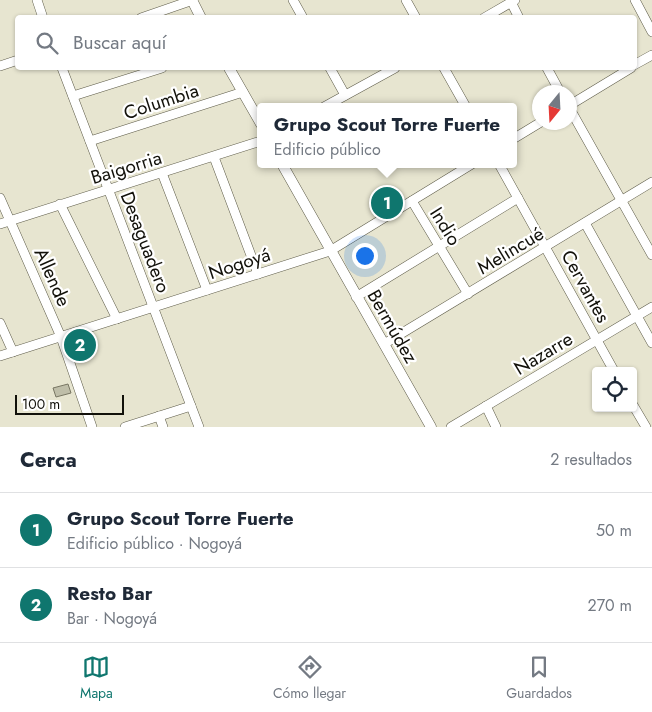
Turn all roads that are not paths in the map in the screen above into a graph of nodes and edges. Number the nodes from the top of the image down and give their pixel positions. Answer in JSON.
{"nodes":[{"id":1,"x":37,"y":0,"type":"edge"},
{"id":2,"x":192,"y":0,"type":"edge"},
{"id":3,"x":293,"y":0,"type":"edge"},
{"id":4,"x":406,"y":0,"type":"edge"},
{"id":5,"x":634,"y":0,"type":"edge"},
{"id":6,"x":513,"y":1,"type":"edge"},
{"id":7,"x":42,"y":15,"type":"edge"},
{"id":8,"x":150,"y":15,"type":"edge"},
{"id":9,"x":200,"y":15,"type":"edge"},
{"id":10,"x":301,"y":15,"type":"edge"},
{"id":11,"x":414,"y":15,"type":"edge"},
{"id":12,"x":489,"y":15,"type":"edge"},
{"id":13,"x":519,"y":15,"type":"edge"},
{"id":14,"x":652,"y":32,"type":"edge"},
{"id":15,"x":652,"y":55,"type":"edge"},
{"id":16,"x":15,"y":61,"type":"edge"},
{"id":17,"x":637,"y":63,"type":"edge"},
{"id":18,"x":0,"y":66,"type":"edge"},
{"id":19,"x":63,"y":70,"type":"edge"},
{"id":20,"x":156,"y":70,"type":"edge"},
{"id":21,"x":230,"y":70,"type":"edge"},
{"id":22,"x":331,"y":70,"type":"edge"},
{"id":23,"x":390,"y":70,"type":"edge"},
{"id":24,"x":445,"y":70,"type":"edge"},
{"id":25,"x":548,"y":70,"type":"edge"},
{"id":26,"x":628,"y":70,"type":"edge"},
{"id":27,"x":556,"y":85,"type":"edge"},
{"id":28,"x":243,"y":92,"type":"junction"},
{"id":29,"x":345,"y":95,"type":"junction"},
{"id":30,"x":73,"y":96,"type":"junction"},
{"id":31,"x":577,"y":101,"type":"edge"},
{"id":32,"x":331,"y":103,"type":"edge"},
{"id":33,"x":464,"y":103,"type":"edge"},
{"id":34,"x":257,"y":117,"type":"edge"},
{"id":35,"x":577,"y":121,"type":"edge"},
{"id":36,"x":532,"y":127,"type":"edge"},
{"id":37,"x":517,"y":137,"type":"edge"},
{"id":38,"x":90,"y":141,"type":"junction"},
{"id":39,"x":257,"y":142,"type":"edge"},
{"id":40,"x":214,"y":157,"type":"junction"},
{"id":41,"x":284,"y":168,"type":"edge"},
{"id":42,"x":466,"y":168,"type":"edge"},
{"id":43,"x":501,"y":168,"type":"edge"},
{"id":44,"x":162,"y":173,"type":"junction"},
{"id":45,"x":652,"y":182,"type":"edge"},
{"id":46,"x":108,"y":189,"type":"junction"},
{"id":47,"x":0,"y":198,"type":"edge"},
{"id":48,"x":518,"y":198,"type":"junction"},
{"id":49,"x":622,"y":200,"type":"junction"},
{"id":50,"x":412,"y":201,"type":"junction"},
{"id":51,"x":60,"y":204,"type":"junction"},
{"id":52,"x":10,"y":221,"type":"junction"},
{"id":53,"x":584,"y":223,"type":"junction"},
{"id":54,"x":0,"y":224,"type":"edge"},
{"id":55,"x":440,"y":246,"type":"junction"},
{"id":56,"x":546,"y":247,"type":"junction"},
{"id":57,"x":330,"y":251,"type":"junction"},
{"id":58,"x":652,"y":255,"type":"edge"},
{"id":59,"x":258,"y":274,"type":"junction"},
{"id":60,"x":207,"y":290,"type":"junction"},
{"id":61,"x":468,"y":294,"type":"junction"},
{"id":62,"x":356,"y":297,"type":"junction"},
{"id":63,"x":153,"y":307,"type":"junction"},
{"id":64,"x":652,"y":307,"type":"edge"},
{"id":65,"x":637,"y":317,"type":"junction"},
{"id":66,"x":117,"y":319,"type":"junction"},
{"id":67,"x":0,"y":323,"type":"edge"},
{"id":68,"x":61,"y":337,"type":"junction"},
{"id":69,"x":597,"y":339,"type":"junction"},
{"id":70,"x":652,"y":343,"type":"edge"},
{"id":71,"x":384,"y":344,"type":"junction"},
{"id":72,"x":12,"y":352,"type":"junction"},
{"id":73,"x":0,"y":356,"type":"edge"},
{"id":74,"x":612,"y":367,"type":"edge"},
{"id":75,"x":192,"y":406,"type":"junction"},
{"id":76,"x":486,"y":406,"type":"junction"},
{"id":77,"x":637,"y":412,"type":"edge"},
{"id":78,"x":159,"y":416,"type":"junction"},
{"id":79,"x":92,"y":427,"type":"edge"},
{"id":80,"x":125,"y":427,"type":"edge"},
{"id":81,"x":163,"y":427,"type":"edge"},
{"id":82,"x":199,"y":427,"type":"edge"},
{"id":83,"x":431,"y":427,"type":"edge"},
{"id":84,"x":451,"y":427,"type":"edge"},
{"id":85,"x":496,"y":427,"type":"edge"},
{"id":86,"x":646,"y":427,"type":"edge"}],
"edges":[{"from":1,"to":7,"type":"street"},
{"from":2,"to":8,"type":"street"},
{"from":2,"to":9,"type":"street"},
{"from":3,"to":10,"type":"street"},
{"from":4,"to":11,"type":"street"},
{"from":5,"to":14,"type":"street"},
{"from":6,"to":12,"type":"street"},
{"from":6,"to":13,"type":"street"},
{"from":15,"to":17,"type":"street"},
{"from":16,"to":18,"type":"street"},
{"from":19,"to":30,"type":"street","name":"Desaguadero"},
{"from":20,"to":30,"type":"street"},
{"from":21,"to":28,"type":"street"},
{"from":22,"to":29,"type":"street"},
{"from":23,"to":29,"type":"street"},
{"from":24,"to":33,"type":"street"},
{"from":25,"to":27,"type":"street"},
{"from":26,"to":31,"type":"street"},
{"from":28,"to":34,"type":"street"},
{"from":28,"to":38,"type":"street","name":"Columbia"},
{"from":29,"to":32,"type":"street"},
{"from":30,"to":38,"type":"street","name":"Desaguadero"},
{"from":35,"to":49,"type":"street"},
{"from":36,"to":37,"type":"street"},
{"from":38,"to":46,"type":"street","name":"Desaguadero"},
{"from":39,"to":40,"type":"street","name":"Baigorria"},
{"from":40,"to":44,"type":"street","name":"Baigorria"},
{"from":40,"to":59,"type":"street"},
{"from":41,"to":57,"type":"street","name":"Bermúdez"},
{"from":42,"to":50,"type":"street","name":"Nogoyá"},
{"from":43,"to":48,"type":"street","name":"Cervantes"},
{"from":44,"to":46,"type":"street","name":"Baigorria"},
{"from":44,"to":60,"type":"street"},
{"from":45,"to":49,"type":"street","name":"Melincué"},
{"from":46,"to":51,"type":"street","name":"Baigorria"},
{"from":46,"to":63,"type":"street","name":"Desaguadero"},
{"from":47,"to":52,"type":"street","name":"Allende"},
{"from":48,"to":55,"type":"street"},
{"from":48,"to":56,"type":"street","name":"Cervantes"},
{"from":49,"to":53,"type":"street","name":"Melincué"},
{"from":49,"to":58,"type":"street"},
{"from":50,"to":55,"type":"street","name":"Indio"},
{"from":50,"to":57,"type":"street","name":"Nogoyá"},
{"from":51,"to":52,"type":"street","name":"Baigorria"},
{"from":51,"to":66,"type":"street"},
{"from":52,"to":54,"type":"street","name":"Baigorria"},
{"from":52,"to":68,"type":"street","name":"Allende"},
{"from":53,"to":56,"type":"street","name":"Melincué"},
{"from":53,"to":65,"type":"street"},
{"from":55,"to":61,"type":"street","name":"Indio"},
{"from":55,"to":62,"type":"street"},
{"from":56,"to":61,"type":"street","name":"Melincué"},
{"from":56,"to":69,"type":"street","name":"Cervantes"},
{"from":57,"to":59,"type":"street","name":"Nogoyá"},
{"from":57,"to":62,"type":"street","name":"Bermúdez"},
{"from":59,"to":60,"type":"street","name":"Nogoyá"},
{"from":60,"to":63,"type":"street","name":"Nogoyá"},
{"from":61,"to":71,"type":"street","name":"Melincué"},
{"from":62,"to":71,"type":"street","name":"Bermúdez"},
{"from":63,"to":66,"type":"street","name":"Nogoyá"},
{"from":63,"to":75,"type":"street","name":"Desaguadero"},
{"from":64,"to":65,"type":"street","name":"Nazarre"},
{"from":65,"to":69,"type":"street","name":"Nazarre"},
{"from":65,"to":70,"type":"street"},
{"from":66,"to":68,"type":"street","name":"Nogoyá"},
{"from":67,"to":72,"type":"street"},
{"from":68,"to":72,"type":"street","name":"Nogoyá"},
{"from":68,"to":79,"type":"street","name":"Allende"},
{"from":69,"to":74,"type":"street","name":"Cervantes"},
{"from":69,"to":76,"type":"street","name":"Nazarre"},
{"from":71,"to":83,"type":"street","name":"Bermúdez"},
{"from":72,"to":73,"type":"street","name":"Nogoyá"},
{"from":75,"to":78,"type":"street"},
{"from":75,"to":82,"type":"street","name":"Desaguadero"},
{"from":76,"to":84,"type":"street","name":"Nazarre"},
{"from":76,"to":85,"type":"street"},
{"from":77,"to":86,"type":"street"},
{"from":78,"to":80,"type":"street"},
{"from":78,"to":81,"type":"street"}]}
